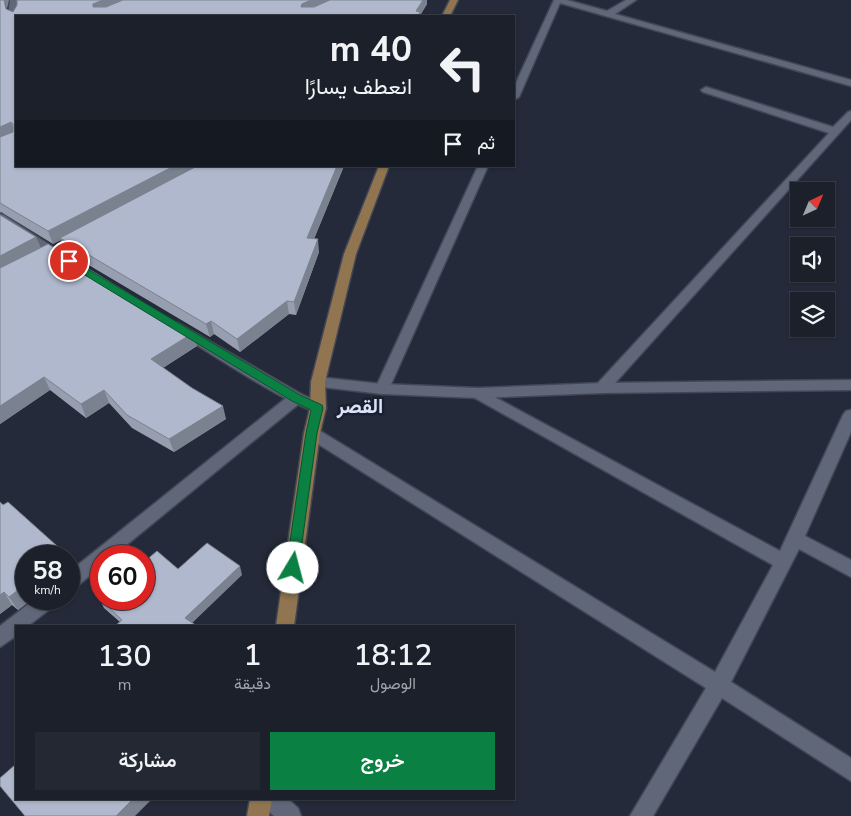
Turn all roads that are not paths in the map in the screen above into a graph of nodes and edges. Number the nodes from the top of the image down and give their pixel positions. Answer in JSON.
{"nodes":[{"id":1,"x":14,"y":0,"type":"edge"},
{"id":2,"x":454,"y":0,"type":"edge"},
{"id":3,"x":558,"y":0,"type":"edge"},
{"id":4,"x":632,"y":0,"type":"edge"},
{"id":5,"x":608,"y":14,"type":"junction"},
{"id":6,"x":446,"y":15,"type":"edge"},
{"id":7,"x":15,"y":16,"type":"edge"},
{"id":8,"x":851,"y":83,"type":"edge"},
{"id":9,"x":706,"y":90,"type":"dead end"},
{"id":10,"x":515,"y":95,"type":"edge"},
{"id":11,"x":851,"y":114,"type":"edge"},
{"id":12,"x":834,"y":132,"type":"junction"},
{"id":13,"x":384,"y":167,"type":"edge"},
{"id":14,"x":483,"y":167,"type":"edge"},
{"id":15,"x":0,"y":217,"type":"edge"},
{"id":16,"x":86,"y":233,"type":"edge"},
{"id":17,"x":52,"y":251,"type":"junction"},
{"id":18,"x":69,"y":261,"type":"edge"},
{"id":19,"x":26,"y":265,"type":"edge"},
{"id":20,"x":170,"y":322,"type":"edge"},
{"id":21,"x":318,"y":382,"type":"junction"},
{"id":22,"x":851,"y":385,"type":"edge"},
{"id":23,"x":602,"y":388,"type":"junction"},
{"id":24,"x":382,"y":389,"type":"junction"},
{"id":25,"x":478,"y":394,"type":"junction"},
{"id":26,"x":296,"y":398,"type":"junction"},
{"id":27,"x":318,"y":408,"type":"junction"},
{"id":28,"x":851,"y":415,"type":"edge"},
{"id":29,"x":312,"y":433,"type":"junction"},
{"id":30,"x":795,"y":539,"type":"junction"},
{"id":31,"x":784,"y":562,"type":"junction"},
{"id":32,"x":851,"y":569,"type":"edge"},
{"id":33,"x":80,"y":573,"type":"edge"},
{"id":34,"x":34,"y":610,"type":"edge"},
{"id":35,"x":16,"y":625,"type":"edge"},
{"id":36,"x":285,"y":625,"type":"edge"},
{"id":37,"x":15,"y":626,"type":"edge"},
{"id":38,"x":0,"y":638,"type":"edge"},
{"id":39,"x":718,"y":685,"type":"junction"},
{"id":40,"x":851,"y":770,"type":"edge"},
{"id":41,"x":261,"y":800,"type":"edge"},
{"id":42,"x":273,"y":800,"type":"edge"},
{"id":43,"x":258,"y":816,"type":"edge"},
{"id":44,"x":290,"y":816,"type":"edge"},
{"id":45,"x":641,"y":816,"type":"edge"}],
"edges":[{"from":1,"to":7,"type":"street"},
{"from":2,"to":6,"type":"main road"},
{"from":3,"to":5,"type":"street"},
{"from":3,"to":10,"type":"street"},
{"from":4,"to":5,"type":"street"},
{"from":5,"to":8,"type":"street"},
{"from":9,"to":12,"type":"street"},
{"from":11,"to":12,"type":"street"},
{"from":12,"to":23,"type":"street"},
{"from":13,"to":21,"type":"main road"},
{"from":14,"to":24,"type":"street"},
{"from":15,"to":17,"type":"street"},
{"from":16,"to":17,"type":"street"},
{"from":17,"to":18,"type":"street"},
{"from":17,"to":19,"type":"street"},
{"from":20,"to":26,"type":"street"},
{"from":21,"to":24,"type":"street"},
{"from":21,"to":27,"type":"main road"},
{"from":22,"to":23,"type":"street"},
{"from":23,"to":25,"type":"street"},
{"from":24,"to":25,"type":"street"},
{"from":25,"to":31,"type":"street"},
{"from":26,"to":27,"type":"street"},
{"from":26,"to":33,"type":"street"},
{"from":27,"to":29,"type":"main road"},
{"from":28,"to":30,"type":"street"},
{"from":29,"to":36,"type":"main road"},
{"from":29,"to":39,"type":"street"},
{"from":30,"to":31,"type":"street"},
{"from":30,"to":32,"type":"street"},
{"from":31,"to":39,"type":"street"},
{"from":34,"to":35,"type":"street"},
{"from":37,"to":38,"type":"street"},
{"from":39,"to":40,"type":"street"},
{"from":39,"to":45,"type":"street"},
{"from":41,"to":43,"type":"main road"},
{"from":42,"to":44,"type":"street"}]}
